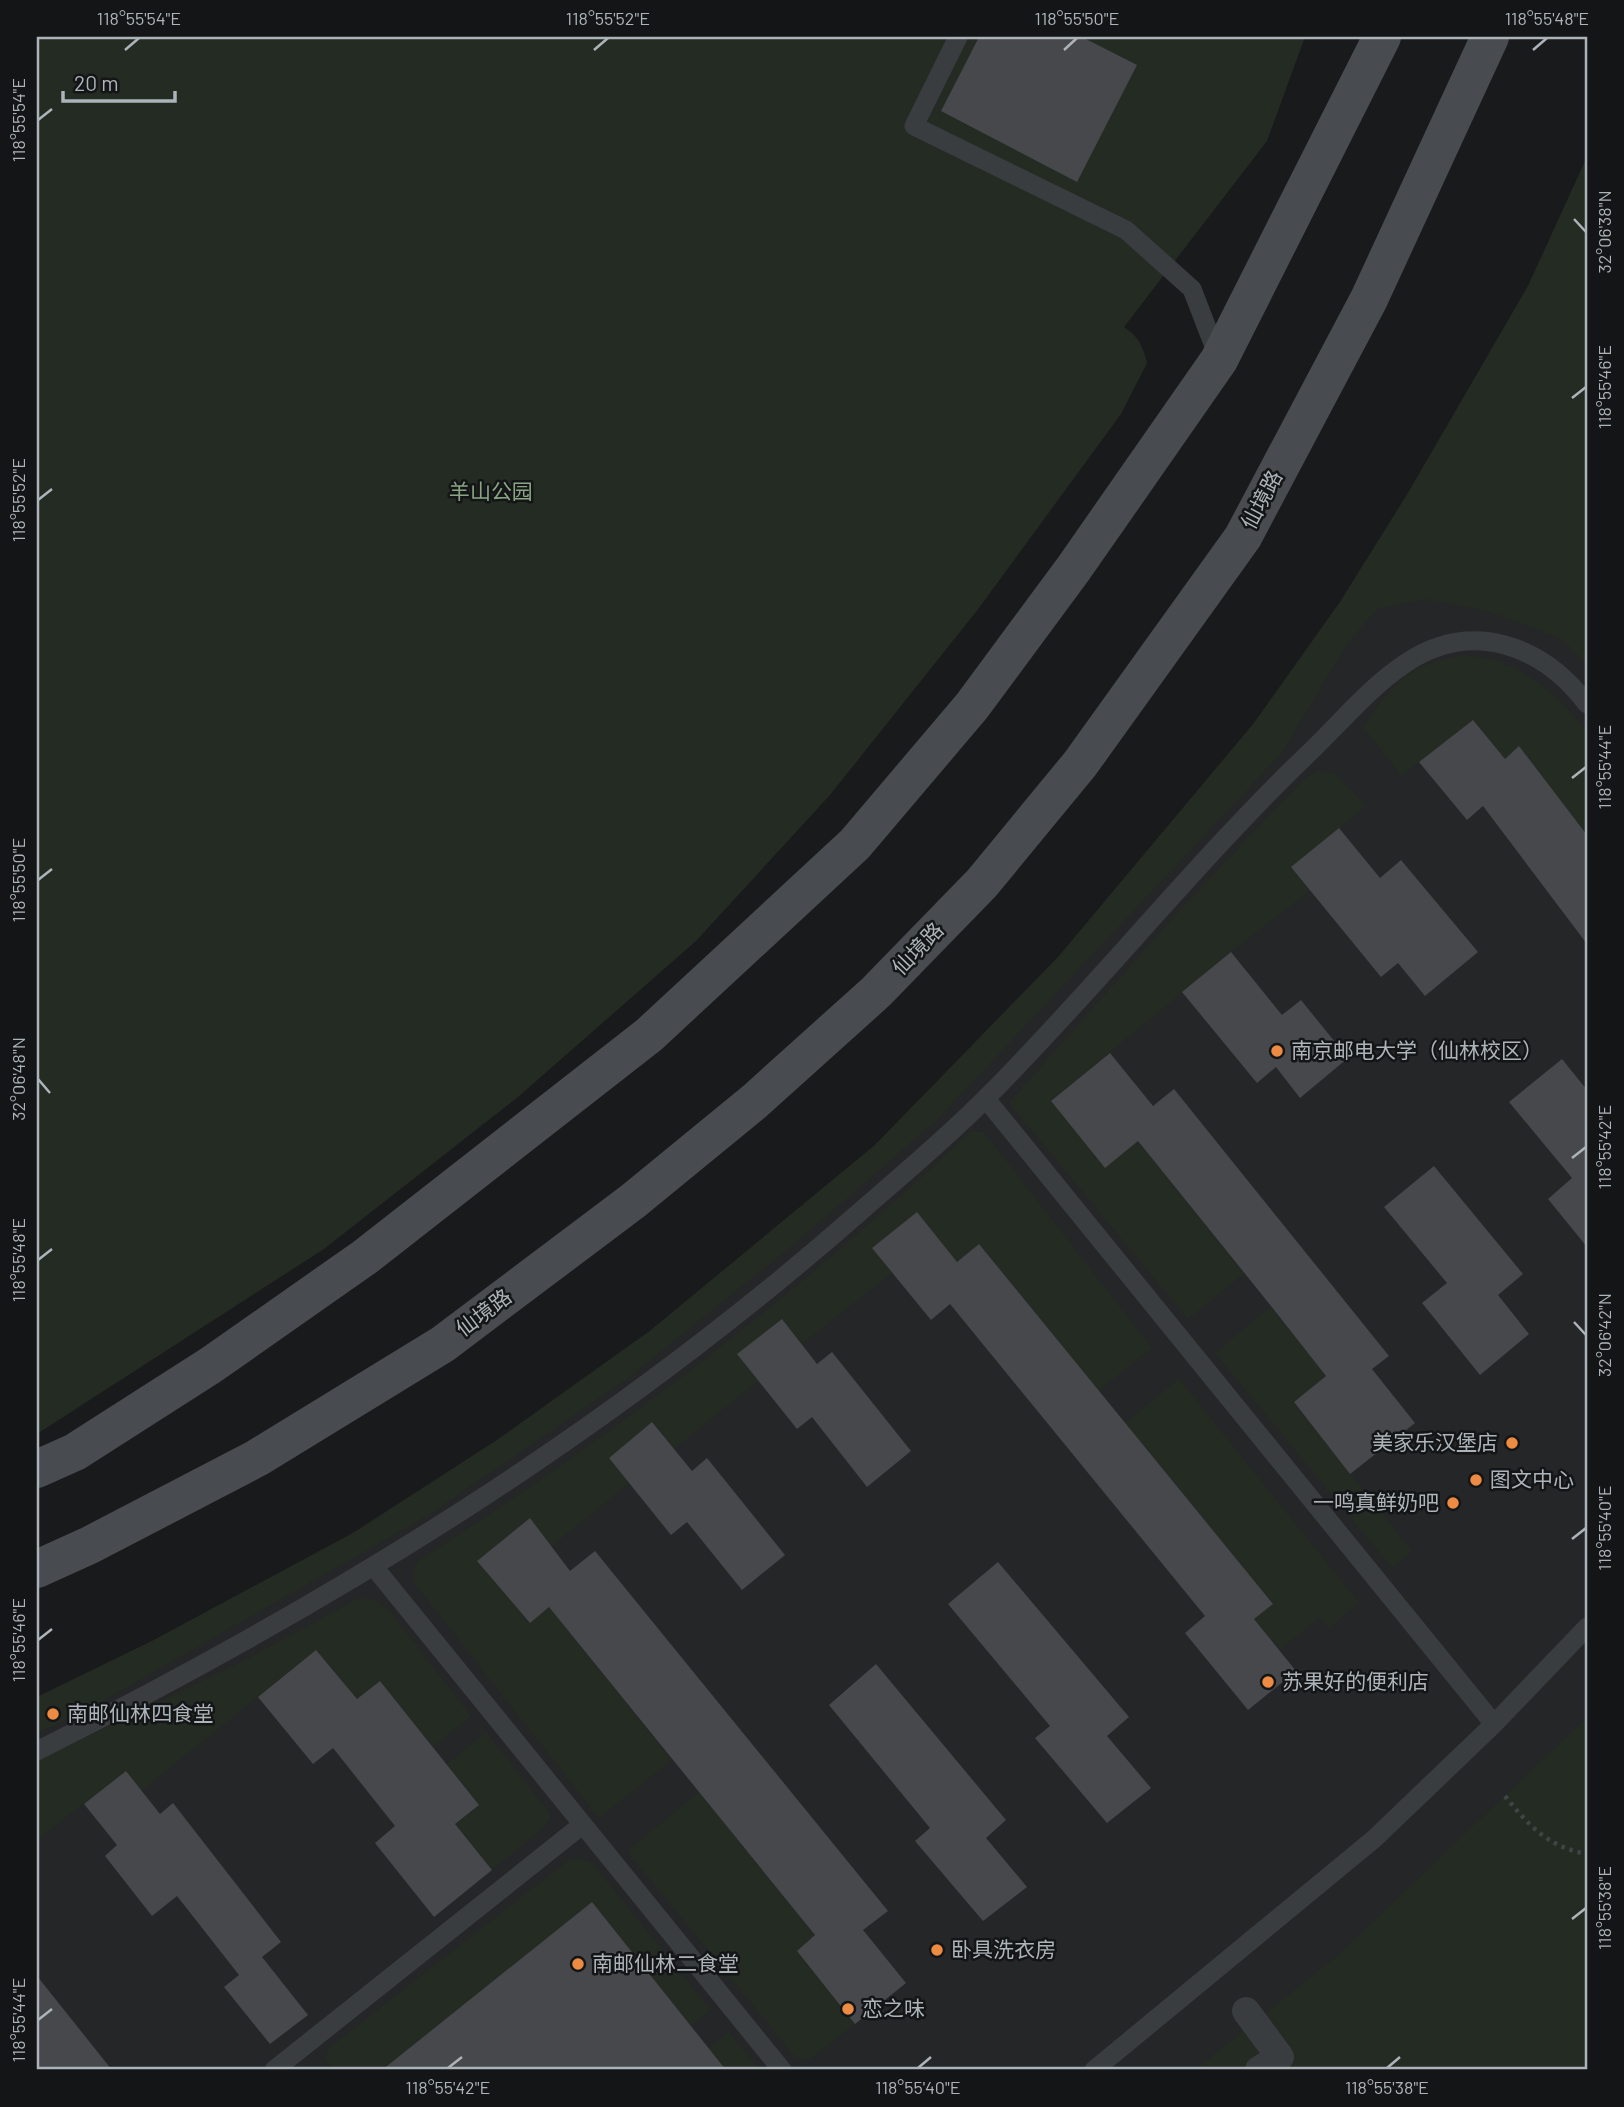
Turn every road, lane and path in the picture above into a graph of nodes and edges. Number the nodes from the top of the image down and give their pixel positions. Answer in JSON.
{"nodes":[{"id":1,"x":958,"y":37,"type":"edge"},
{"id":2,"x":1382,"y":37,"type":"edge"},
{"id":3,"x":1490,"y":37,"type":"edge"},
{"id":4,"x":1219,"y":360,"type":"junction"},
{"id":5,"x":1585,"y":695,"type":"edge"},
{"id":6,"x":986,"y":1099,"type":"junction"},
{"id":7,"x":37,"y":1469,"type":"edge"},
{"id":8,"x":374,"y":1567,"type":"junction"},
{"id":9,"x":37,"y":1569,"type":"edge"},
{"id":10,"x":1587,"y":1627,"type":"edge"},
{"id":11,"x":1494,"y":1724,"type":"junction"},
{"id":12,"x":37,"y":1751,"type":"edge"},
{"id":13,"x":1505,"y":1796,"type":"dead end"},
{"id":14,"x":582,"y":1825,"type":"junction"},
{"id":15,"x":1587,"y":1854,"type":"edge"},
{"id":16,"x":1246,"y":2011,"type":"dead end"},
{"id":17,"x":274,"y":2070,"type":"edge"},
{"id":18,"x":782,"y":2070,"type":"edge"},
{"id":19,"x":1094,"y":2070,"type":"edge"},
{"id":20,"x":1259,"y":2070,"type":"edge"}],
"edges":[{"from":1,"to":4,"type":"lane"},
{"from":2,"to":4,"type":"main road"},
{"from":3,"to":9,"type":"main road","name":"仙境路"},
{"from":4,"to":7,"type":"main road"},
{"from":5,"to":6,"type":"lane"},
{"from":6,"to":8,"type":"lane"},
{"from":6,"to":11,"type":"lane"},
{"from":8,"to":12,"type":"lane"},
{"from":8,"to":14,"type":"lane"},
{"from":10,"to":11,"type":"lane"},
{"from":11,"to":19,"type":"lane"},
{"from":13,"to":15,"type":"path"},
{"from":14,"to":17,"type":"lane"},
{"from":14,"to":18,"type":"lane"},
{"from":16,"to":20,"type":"street"}]}
